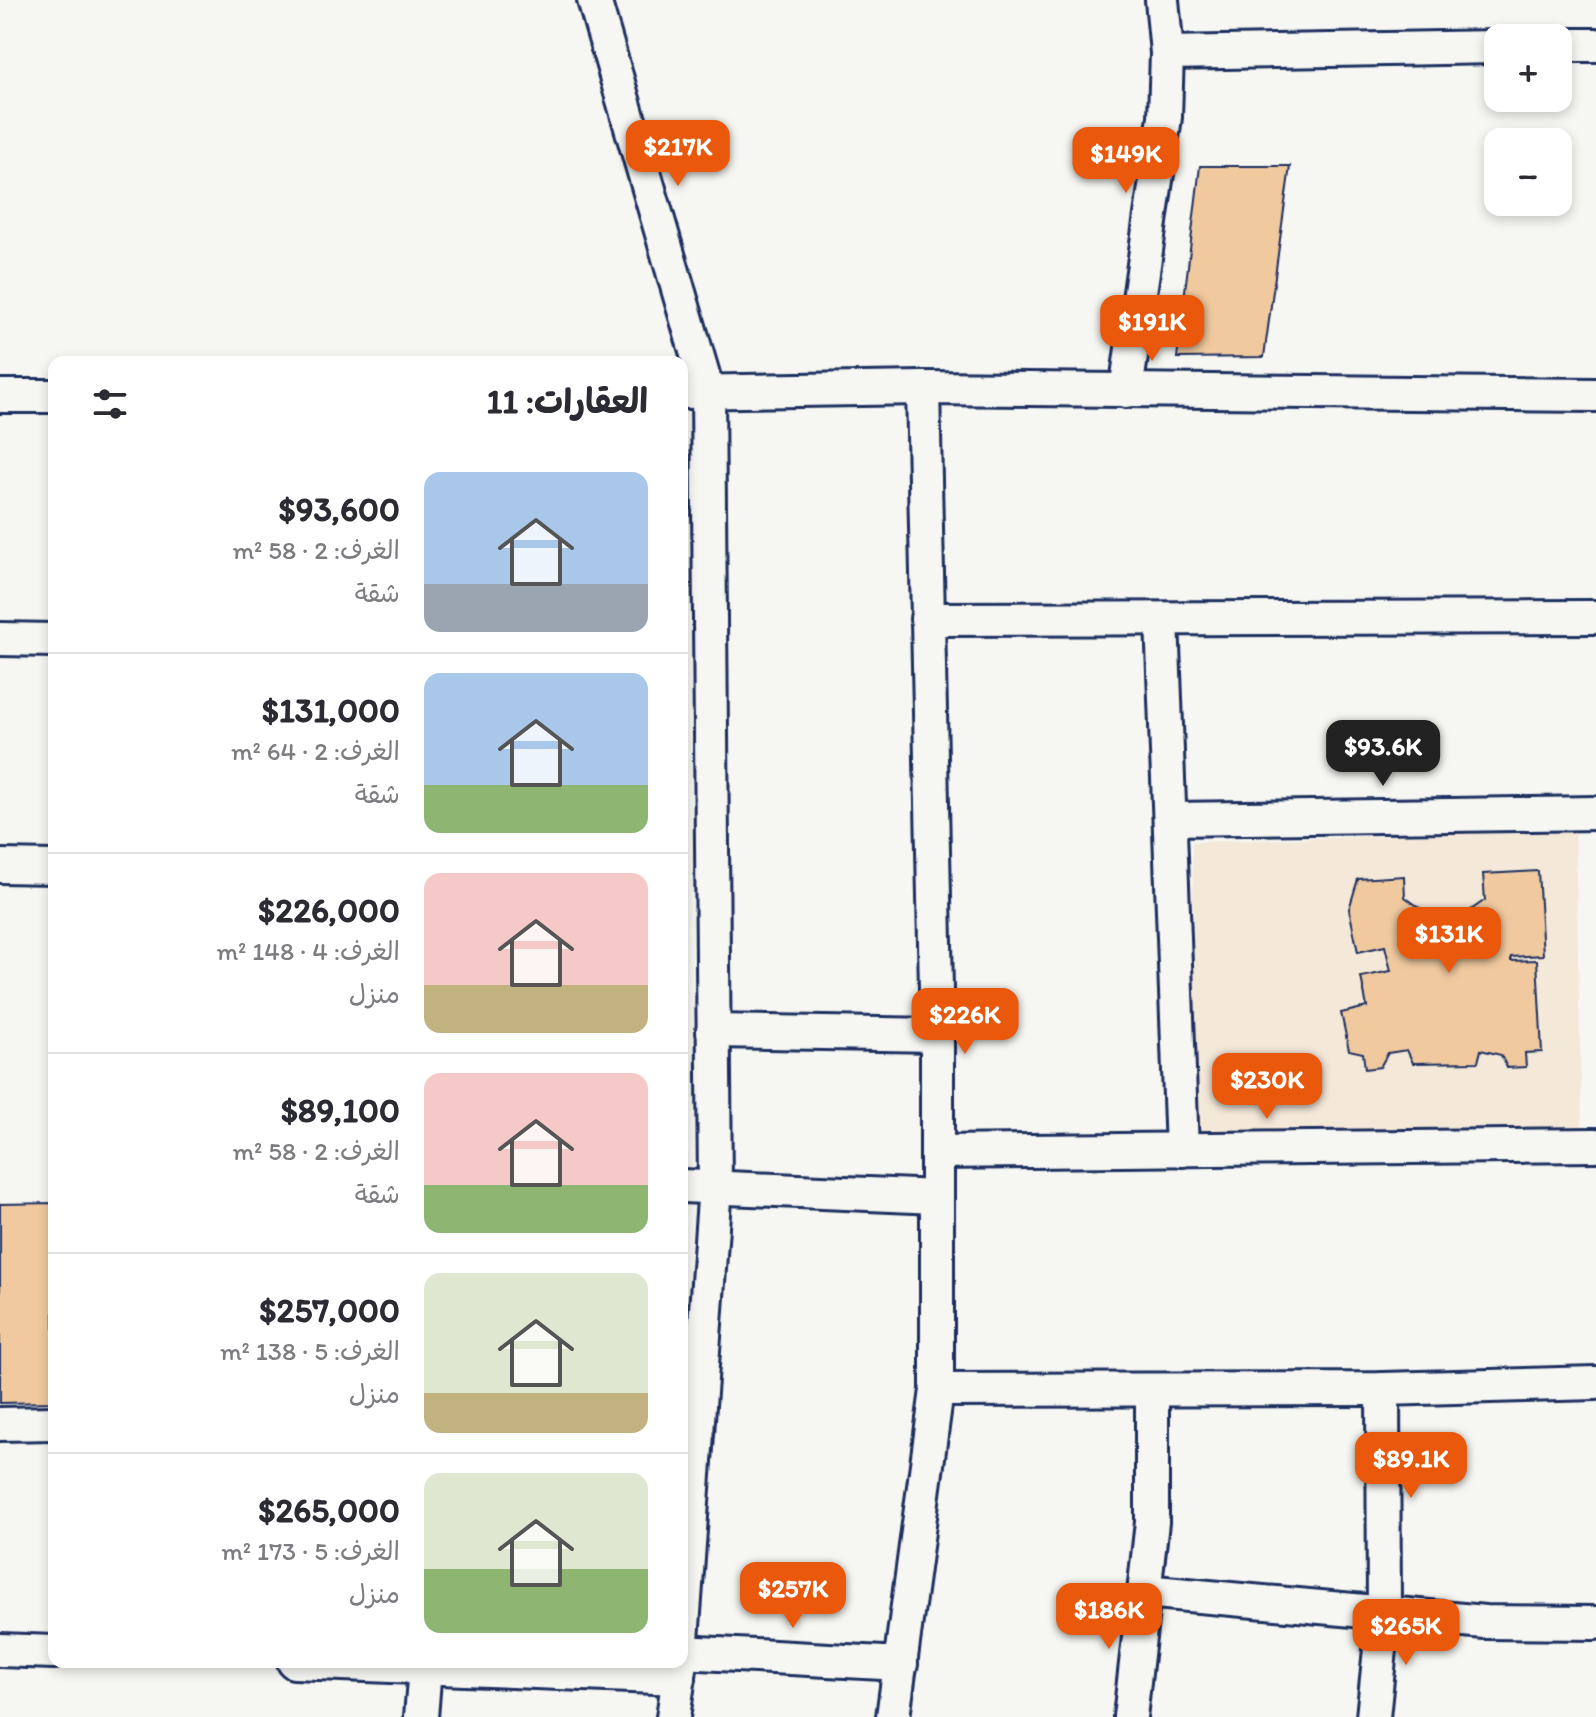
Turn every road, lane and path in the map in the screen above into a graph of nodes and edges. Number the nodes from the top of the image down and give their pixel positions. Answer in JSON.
{"nodes":[{"id":1,"x":594,"y":0,"type":"edge"},
{"id":2,"x":1162,"y":0,"type":"edge"},
{"id":3,"x":1572,"y":45,"type":"edge"},
{"id":4,"x":1596,"y":45,"type":"edge"},
{"id":5,"x":1484,"y":47,"type":"edge"},
{"id":6,"x":1167,"y":53,"type":"junction"},
{"id":7,"x":686,"y":356,"type":"edge"},
{"id":8,"x":688,"y":365,"type":"edge"},
{"id":9,"x":923,"y":388,"type":"junction"},
{"id":10,"x":1126,"y":391,"type":"junction"},
{"id":11,"x":695,"y":392,"type":"edge"},
{"id":12,"x":1596,"y":395,"type":"edge"},
{"id":13,"x":0,"y":396,"type":"edge"},
{"id":14,"x":48,"y":396,"type":"edge"},
{"id":15,"x":1596,"y":617,"type":"edge"},
{"id":16,"x":927,"y":619,"type":"junction"},
{"id":17,"x":1162,"y":619,"type":"junction"},
{"id":18,"x":696,"y":638,"type":"edge"},
{"id":19,"x":0,"y":639,"type":"edge"},
{"id":20,"x":48,"y":640,"type":"edge"},
{"id":21,"x":1596,"y":813,"type":"edge"},
{"id":22,"x":1171,"y":819,"type":"junction"},
{"id":23,"x":0,"y":866,"type":"edge"},
{"id":24,"x":48,"y":867,"type":"edge"},
{"id":25,"x":713,"y":1031,"type":"junction"},
{"id":26,"x":937,"y":1035,"type":"junction"},
{"id":27,"x":1596,"y":1145,"type":"edge"},
{"id":28,"x":1182,"y":1150,"type":"junction"},
{"id":29,"x":938,"y":1152,"type":"junction"},
{"id":30,"x":688,"y":1186,"type":"edge"},
{"id":31,"x":715,"y":1186,"type":"junction"},
{"id":32,"x":937,"y":1197,"type":"junction"},
{"id":33,"x":1596,"y":1383,"type":"edge"},
{"id":34,"x":1383,"y":1389,"type":"junction"},
{"id":35,"x":937,"y":1390,"type":"junction"},
{"id":36,"x":1152,"y":1390,"type":"junction"},
{"id":37,"x":690,"y":1406,"type":"edge"},
{"id":38,"x":48,"y":1423,"type":"edge"},
{"id":39,"x":0,"y":1424,"type":"edge"},
{"id":40,"x":688,"y":1464,"type":"edge"},
{"id":41,"x":1144,"y":1591,"type":"junction"},
{"id":42,"x":1384,"y":1611,"type":"junction"},
{"id":43,"x":1596,"y":1623,"type":"edge"},
{"id":44,"x":0,"y":1650,"type":"edge"},
{"id":45,"x":48,"y":1652,"type":"edge"},
{"id":46,"x":688,"y":1664,"type":"edge"},
{"id":47,"x":901,"y":1664,"type":"junction"},
{"id":48,"x":425,"y":1668,"type":"edge"},
{"id":49,"x":680,"y":1668,"type":"edge"},
{"id":50,"x":421,"y":1717,"type":"edge"},
{"id":51,"x":673,"y":1717,"type":"edge"},
{"id":52,"x":893,"y":1717,"type":"edge"},
{"id":53,"x":1130,"y":1717,"type":"edge"},
{"id":54,"x":1373,"y":1717,"type":"edge"}],
"edges":[{"from":1,"to":7,"type":"street"},
{"from":2,"to":6,"type":"street"},
{"from":3,"to":4,"type":"street"},
{"from":5,"to":6,"type":"street"},
{"from":6,"to":10,"type":"street"},
{"from":8,"to":11,"type":"street"},
{"from":9,"to":10,"type":"street"},
{"from":9,"to":11,"type":"street"},
{"from":9,"to":16,"type":"street"},
{"from":10,"to":12,"type":"street"},
{"from":11,"to":18,"type":"street"},
{"from":13,"to":14,"type":"street"},
{"from":15,"to":17,"type":"street"},
{"from":16,"to":17,"type":"street"},
{"from":16,"to":26,"type":"street"},
{"from":17,"to":22,"type":"street"},
{"from":18,"to":25,"type":"street"},
{"from":19,"to":20,"type":"street"},
{"from":21,"to":22,"type":"street"},
{"from":22,"to":28,"type":"street"},
{"from":23,"to":24,"type":"street"},
{"from":25,"to":26,"type":"street"},
{"from":25,"to":31,"type":"street"},
{"from":26,"to":29,"type":"street"},
{"from":27,"to":28,"type":"street"},
{"from":28,"to":29,"type":"street"},
{"from":29,"to":32,"type":"street"},
{"from":30,"to":31,"type":"street"},
{"from":31,"to":32,"type":"street"},
{"from":31,"to":37,"type":"street"},
{"from":32,"to":35,"type":"street"},
{"from":33,"to":34,"type":"street"},
{"from":34,"to":36,"type":"street"},
{"from":34,"to":42,"type":"street"},
{"from":35,"to":36,"type":"street"},
{"from":35,"to":47,"type":"street"},
{"from":36,"to":41,"type":"street"},
{"from":37,"to":40,"type":"street"},
{"from":38,"to":39,"type":"street"},
{"from":41,"to":42,"type":"street"},
{"from":41,"to":53,"type":"street"},
{"from":42,"to":43,"type":"street"},
{"from":42,"to":54,"type":"street"},
{"from":44,"to":45,"type":"street"},
{"from":46,"to":47,"type":"street"},
{"from":47,"to":52,"type":"street"},
{"from":48,"to":50,"type":"street"},
{"from":49,"to":51,"type":"street"}]}
